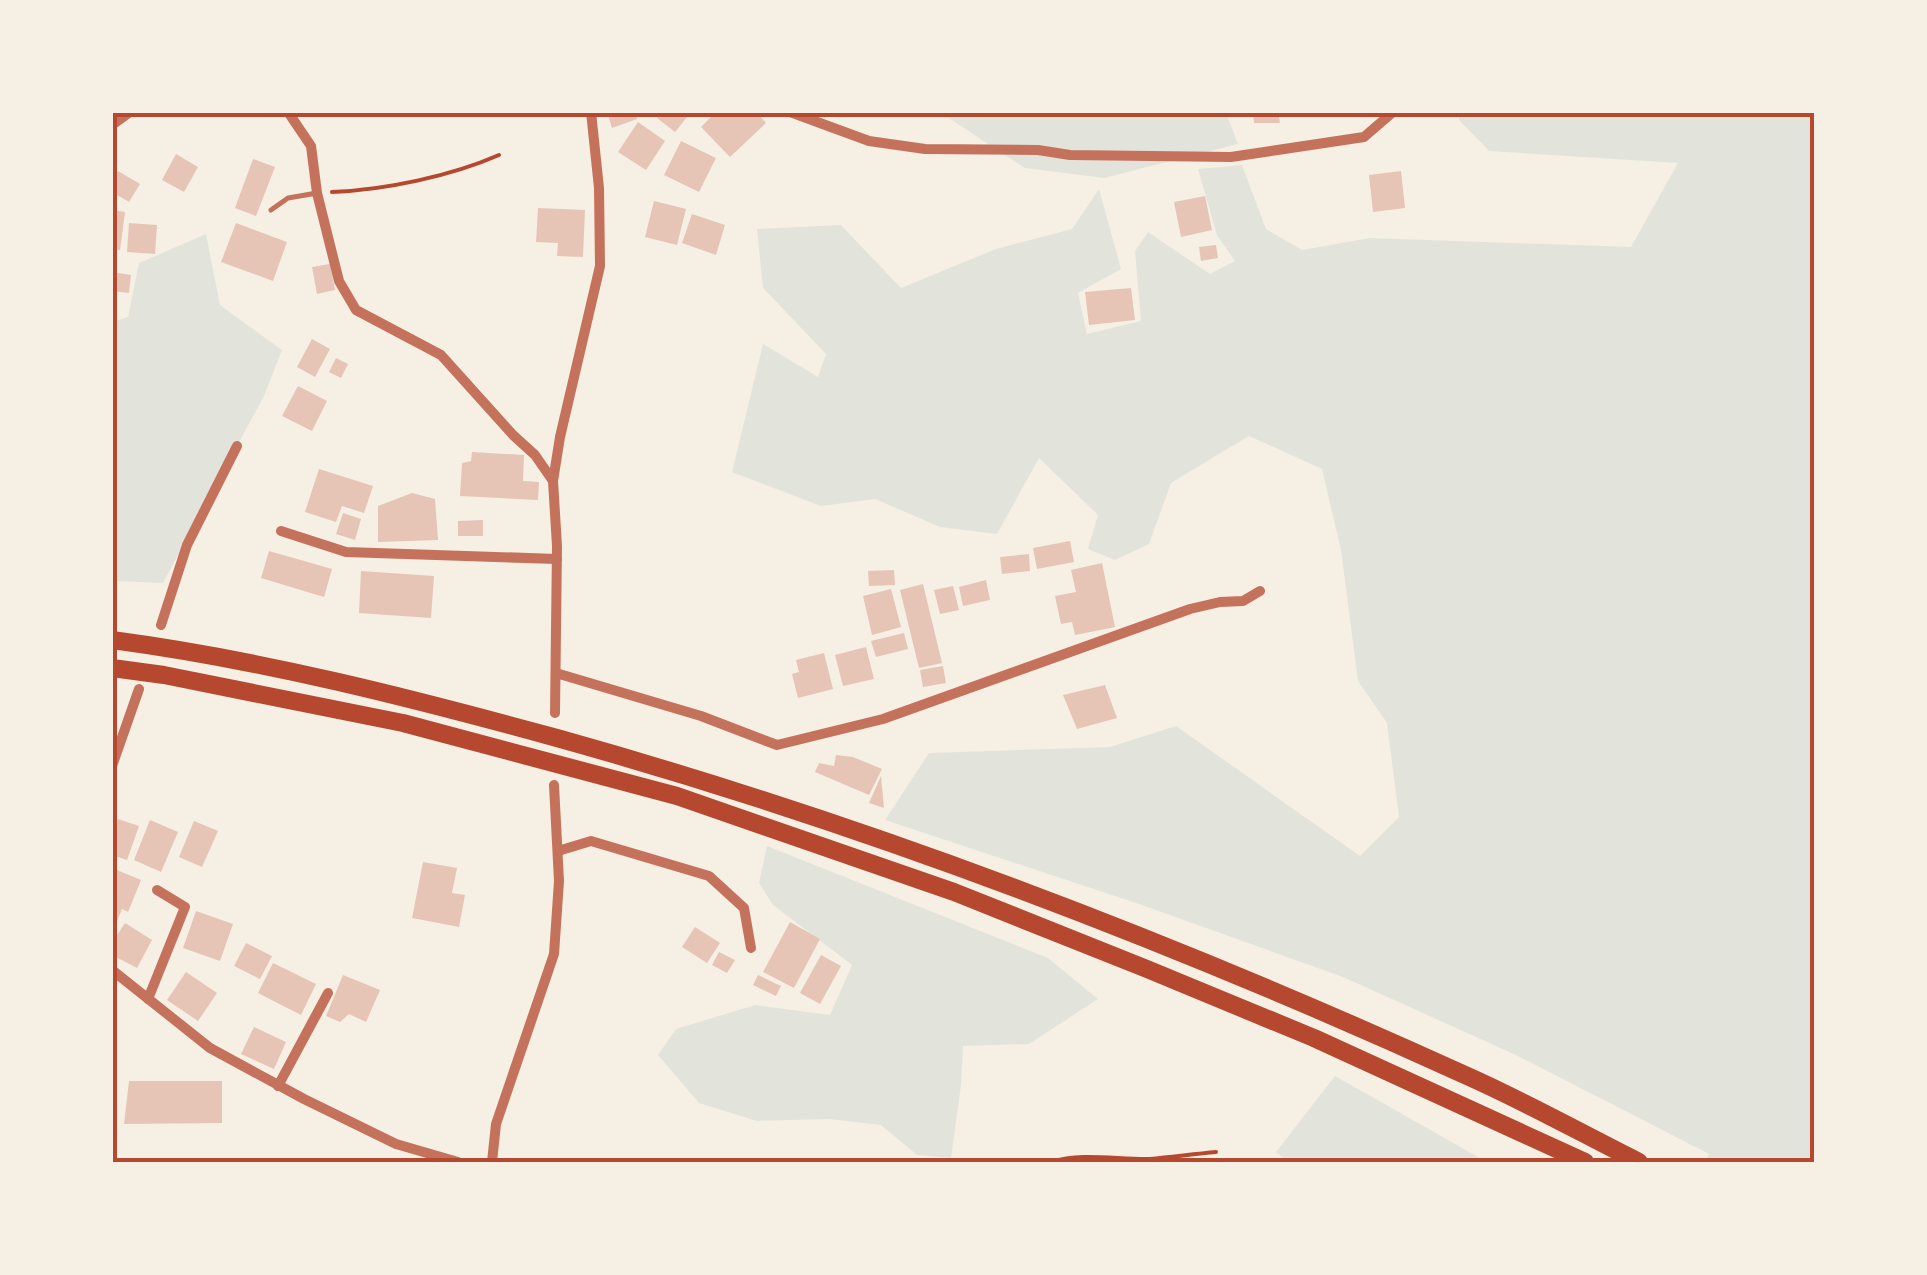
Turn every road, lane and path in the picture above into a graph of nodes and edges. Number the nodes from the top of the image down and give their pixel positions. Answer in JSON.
{"nodes":[{"id":1,"x":130,"y":112,"type":"edge"},
{"id":2,"x":288,"y":112,"type":"edge"},
{"id":3,"x":592,"y":112,"type":"edge"},
{"id":4,"x":790,"y":112,"type":"edge"},
{"id":5,"x":1392,"y":112,"type":"edge"},
{"id":6,"x":112,"y":125,"type":"edge"},
{"id":7,"x":499,"y":154,"type":"dead end"},
{"id":8,"x":318,"y":193,"type":"junction"},
{"id":9,"x":271,"y":210,"type":"dead end"},
{"id":10,"x":236,"y":446,"type":"dead end"},
{"id":11,"x":552,"y":481,"type":"junction"},
{"id":12,"x":281,"y":531,"type":"dead end"},
{"id":13,"x":556,"y":559,"type":"junction"},
{"id":14,"x":1260,"y":591,"type":"dead end"},
{"id":15,"x":161,"y":625,"type":"dead end"},
{"id":16,"x":112,"y":640,"type":"edge"},
{"id":17,"x":112,"y":668,"type":"edge"},
{"id":18,"x":556,"y":674,"type":"junction"},
{"id":19,"x":139,"y":689,"type":"dead end"},
{"id":20,"x":556,"y":713,"type":"dead end"},
{"id":21,"x":112,"y":766,"type":"edge"},
{"id":22,"x":554,"y":785,"type":"dead end"},
{"id":23,"x":558,"y":851,"type":"junction"},
{"id":24,"x":157,"y":890,"type":"dead end"},
{"id":25,"x":751,"y":948,"type":"dead end"},
{"id":26,"x":112,"y":970,"type":"edge"},
{"id":27,"x":328,"y":993,"type":"dead end"},
{"id":28,"x":148,"y":999,"type":"junction"},
{"id":29,"x":278,"y":1086,"type":"junction"},
{"id":30,"x":1216,"y":1152,"type":"dead end"},
{"id":31,"x":458,"y":1162,"type":"edge"},
{"id":32,"x":492,"y":1162,"type":"edge"},
{"id":33,"x":1052,"y":1162,"type":"edge"},
{"id":34,"x":1585,"y":1162,"type":"edge"},
{"id":35,"x":1640,"y":1162,"type":"edge"}],
"edges":[{"from":1,"to":6,"type":"street"},
{"from":2,"to":8,"type":"street"},
{"from":3,"to":11,"type":"street"},
{"from":4,"to":5,"type":"street"},
{"from":7,"to":8,"type":"path"},
{"from":8,"to":9,"type":"lane"},
{"from":8,"to":11,"type":"street"},
{"from":10,"to":15,"type":"street"},
{"from":11,"to":13,"type":"street"},
{"from":12,"to":13,"type":"street"},
{"from":13,"to":18,"type":"street"},
{"from":14,"to":18,"type":"street"},
{"from":16,"to":35,"type":"highway"},
{"from":17,"to":34,"type":"highway"},
{"from":18,"to":20,"type":"street"},
{"from":19,"to":21,"type":"street"},
{"from":22,"to":23,"type":"street"},
{"from":23,"to":25,"type":"street"},
{"from":23,"to":32,"type":"street"},
{"from":24,"to":28,"type":"street"},
{"from":26,"to":28,"type":"street"},
{"from":27,"to":29,"type":"street"},
{"from":28,"to":29,"type":"street"},
{"from":29,"to":31,"type":"street"},
{"from":30,"to":33,"type":"path"}]}
